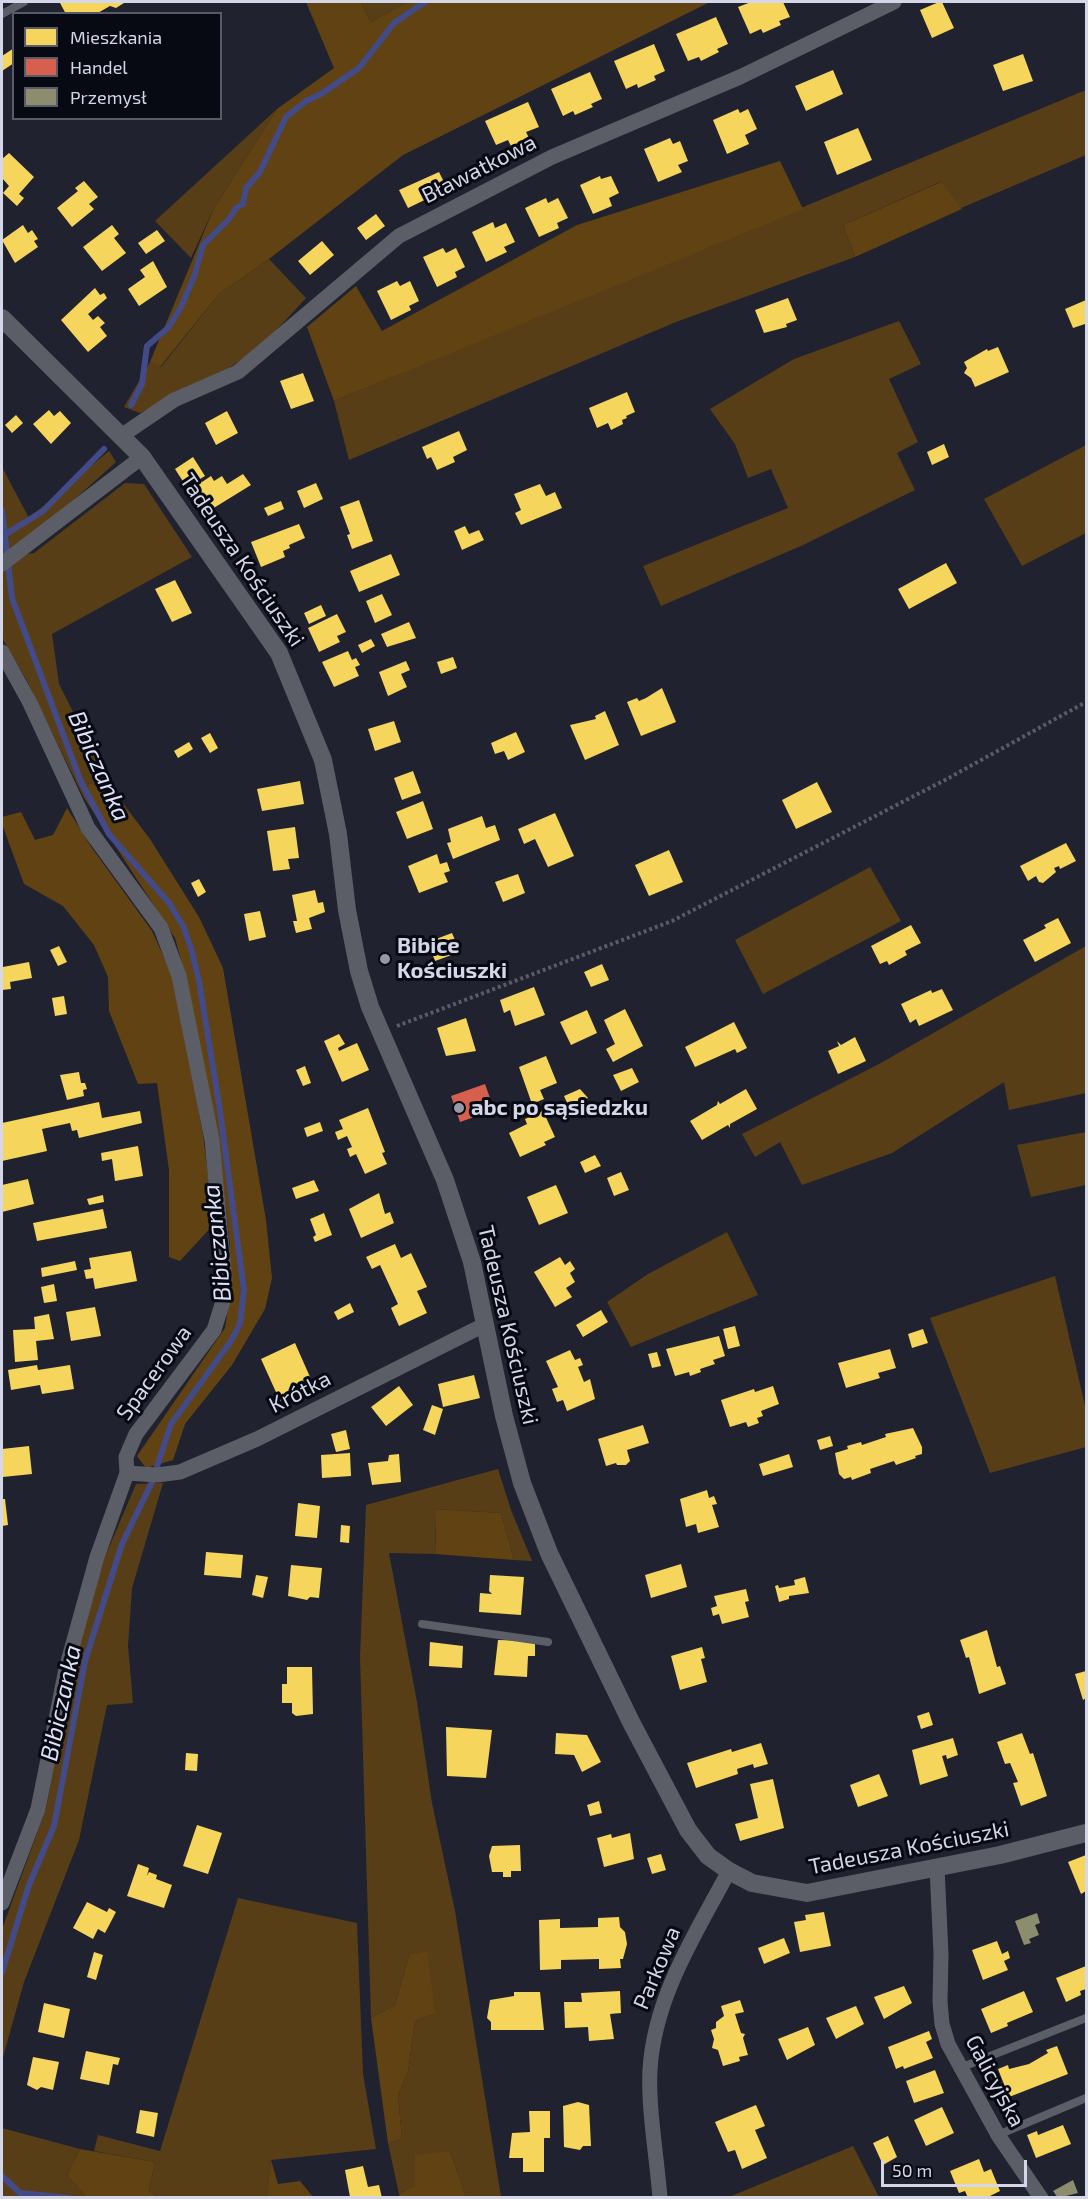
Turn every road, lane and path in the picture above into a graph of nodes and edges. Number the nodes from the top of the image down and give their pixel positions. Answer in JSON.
{"nodes":[{"id":1,"x":24,"y":2,"type":"edge"},
{"id":2,"x":894,"y":2,"type":"edge"},
{"id":3,"x":2,"y":14,"type":"edge"},
{"id":4,"x":2,"y":318,"type":"edge"},
{"id":5,"x":121,"y":436,"type":"junction"},
{"id":6,"x":142,"y":457,"type":"junction"},
{"id":7,"x":6,"y":561,"type":"edge"},
{"id":8,"x":2,"y":652,"type":"edge"},
{"id":9,"x":1086,"y":702,"type":"edge"},
{"id":10,"x":380,"y":1033,"type":"junction"},
{"id":11,"x":486,"y":1324,"type":"junction"},
{"id":12,"x":127,"y":1473,"type":"junction"},
{"id":13,"x":422,"y":1624,"type":"dead end"},
{"id":14,"x":548,"y":1642,"type":"dead end"},
{"id":15,"x":1086,"y":1833,"type":"edge"},
{"id":16,"x":937,"y":1867,"type":"junction"},
{"id":17,"x":729,"y":1871,"type":"junction"},
{"id":18,"x":2,"y":1903,"type":"edge"},
{"id":19,"x":1086,"y":2018,"type":"edge"},
{"id":20,"x":960,"y":2068,"type":"junction"},
{"id":21,"x":1086,"y":2098,"type":"edge"},
{"id":22,"x":998,"y":2135,"type":"junction"},
{"id":23,"x":660,"y":2198,"type":"edge"},
{"id":24,"x":1041,"y":2198,"type":"edge"}],
"edges":[{"from":1,"to":3,"type":"lane"},
{"from":2,"to":5,"type":"street","name":"Bławatkowa"},
{"from":4,"to":5,"type":"street","name":"Tadeusza Kościuszki"},
{"from":5,"to":6,"type":"street","name":"Tadeusza Kościuszki"},
{"from":6,"to":7,"type":"street"},
{"from":6,"to":10,"type":"street","name":"Tadeusza Kościuszki"},
{"from":8,"to":12,"type":"street","name":"Spacerowa"},
{"from":9,"to":10,"type":"path"},
{"from":10,"to":11,"type":"street","name":"Tadeusza Kościuszki"},
{"from":11,"to":12,"type":"street","name":"Krótka"},
{"from":11,"to":17,"type":"street","name":"Tadeusza Kościuszki"},
{"from":12,"to":18,"type":"street","name":"Spacerowa"},
{"from":13,"to":14,"type":"lane"},
{"from":15,"to":16,"type":"street","name":"Tadeusza Kościuszki"},
{"from":16,"to":17,"type":"street","name":"Tadeusza Kościuszki"},
{"from":16,"to":20,"type":"street","name":"Galicyjska"},
{"from":17,"to":23,"type":"street","name":"Parkowa"},
{"from":19,"to":20,"type":"lane"},
{"from":20,"to":22,"type":"street","name":"Galicyjska"},
{"from":21,"to":22,"type":"lane"},
{"from":22,"to":24,"type":"street","name":"Galicyjska"}]}
